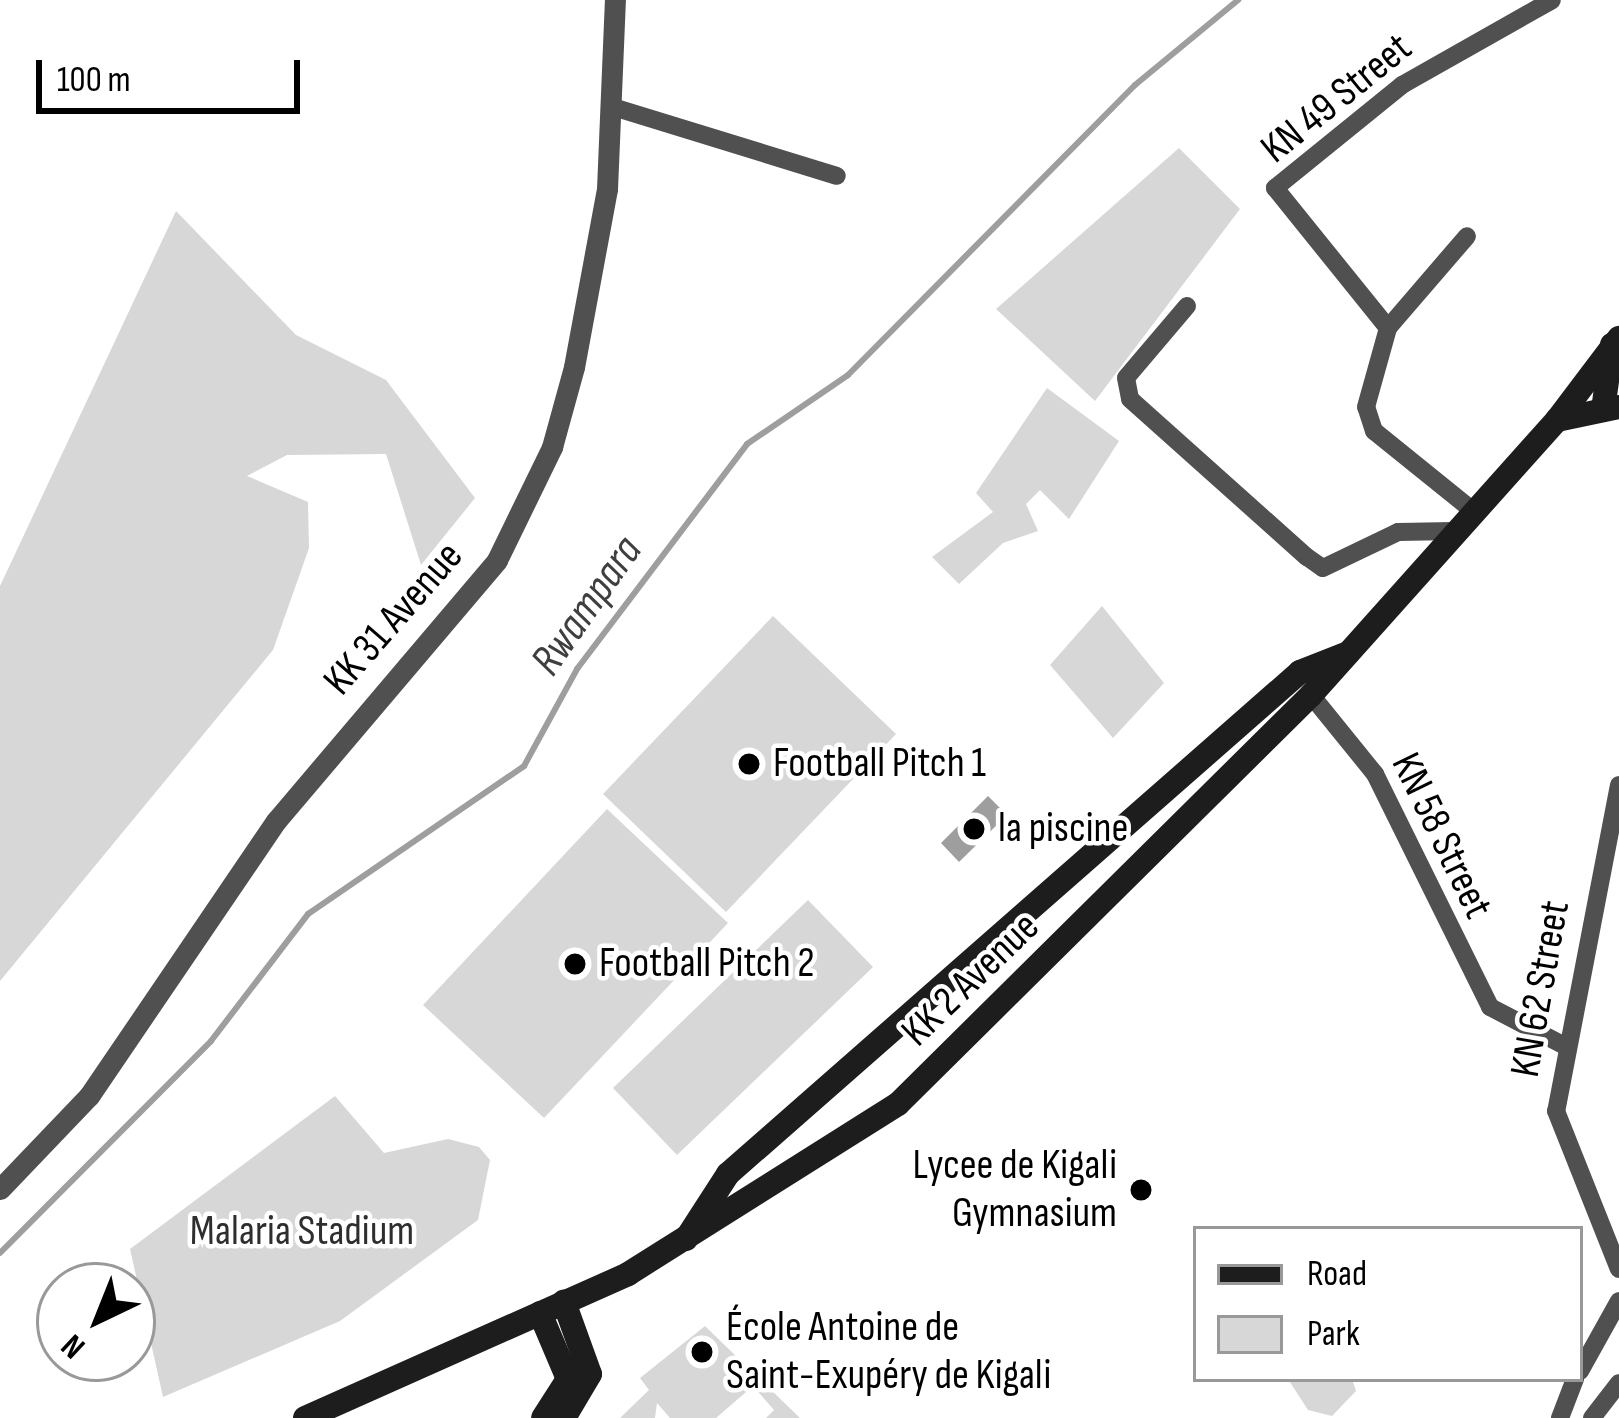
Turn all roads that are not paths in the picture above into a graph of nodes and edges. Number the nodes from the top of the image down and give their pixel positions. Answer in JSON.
{"nodes":[{"id":1,"x":615,"y":0,"type":"edge"},
{"id":2,"x":1552,"y":0,"type":"edge"},
{"id":3,"x":613,"y":107,"type":"junction"},
{"id":4,"x":837,"y":176,"type":"dead end"},
{"id":5,"x":1467,"y":236,"type":"dead end"},
{"id":6,"x":1187,"y":306,"type":"dead end"},
{"id":7,"x":1388,"y":328,"type":"junction"},
{"id":8,"x":1616,"y":342,"type":"edge"},
{"id":9,"x":1611,"y":408,"type":"edge"},
{"id":10,"x":1557,"y":420,"type":"junction"},
{"id":11,"x":1472,"y":510,"type":"junction"},
{"id":12,"x":1453,"y":531,"type":"junction"},
{"id":13,"x":1348,"y":652,"type":"junction"},
{"id":14,"x":1311,"y":695,"type":"junction"},
{"id":15,"x":1619,"y":784,"type":"edge"},
{"id":16,"x":1563,"y":1045,"type":"junction"},
{"id":17,"x":0,"y":1190,"type":"edge"},
{"id":18,"x":686,"y":1239,"type":"junction"},
{"id":19,"x":1619,"y":1269,"type":"edge"},
{"id":20,"x":1619,"y":1301,"type":"edge"},
{"id":21,"x":564,"y":1302,"type":"junction"},
{"id":22,"x":540,"y":1313,"type":"junction"},
{"id":23,"x":1583,"y":1366,"type":"edge"},
{"id":24,"x":1574,"y":1382,"type":"edge"},
{"id":25,"x":1619,"y":1383,"type":"edge"},
{"id":26,"x":305,"y":1418,"type":"edge"},
{"id":27,"x":543,"y":1418,"type":"edge"},
{"id":28,"x":564,"y":1418,"type":"edge"},
{"id":29,"x":1560,"y":1418,"type":"edge"},
{"id":30,"x":1592,"y":1418,"type":"edge"}],
"edges":[{"from":1,"to":3,"type":"street","name":"KK 31 Avenue"},
{"from":2,"to":7,"type":"street","name":"KN 49 Street"},
{"from":3,"to":4,"type":"street"},
{"from":3,"to":17,"type":"street","name":"KK 31 Avenue"},
{"from":5,"to":7,"type":"street"},
{"from":6,"to":12,"type":"street"},
{"from":7,"to":11,"type":"street"},
{"from":8,"to":9,"type":"main road","name":"KK 2 Avenue"},
{"from":8,"to":10,"type":"main road","name":"KK 2 Avenue"},
{"from":9,"to":10,"type":"main road","name":"KK 2 Avenue"},
{"from":10,"to":11,"type":"main road","name":"KK 2 Avenue"},
{"from":11,"to":12,"type":"main road","name":"KK 2 Avenue"},
{"from":12,"to":13,"type":"main road","name":"KK 2 Avenue"},
{"from":13,"to":14,"type":"main road","name":"KK 2 Avenue"},
{"from":13,"to":18,"type":"main road"},
{"from":14,"to":16,"type":"street","name":"KN 58 Street"},
{"from":14,"to":18,"type":"main road","name":"KK 2 Avenue"},
{"from":15,"to":16,"type":"street","name":"KN 62 Street"},
{"from":16,"to":19,"type":"street","name":"KN 62 Street"},
{"from":18,"to":21,"type":"main road","name":"KK 2 Avenue"},
{"from":20,"to":23,"type":"street"},
{"from":21,"to":22,"type":"main road","name":"KK 2 Avenue"},
{"from":21,"to":28,"type":"main road"},
{"from":22,"to":26,"type":"main road","name":"KK 2 Avenue"},
{"from":22,"to":27,"type":"main road"},
{"from":24,"to":29,"type":"street"},
{"from":25,"to":30,"type":"street"}]}
